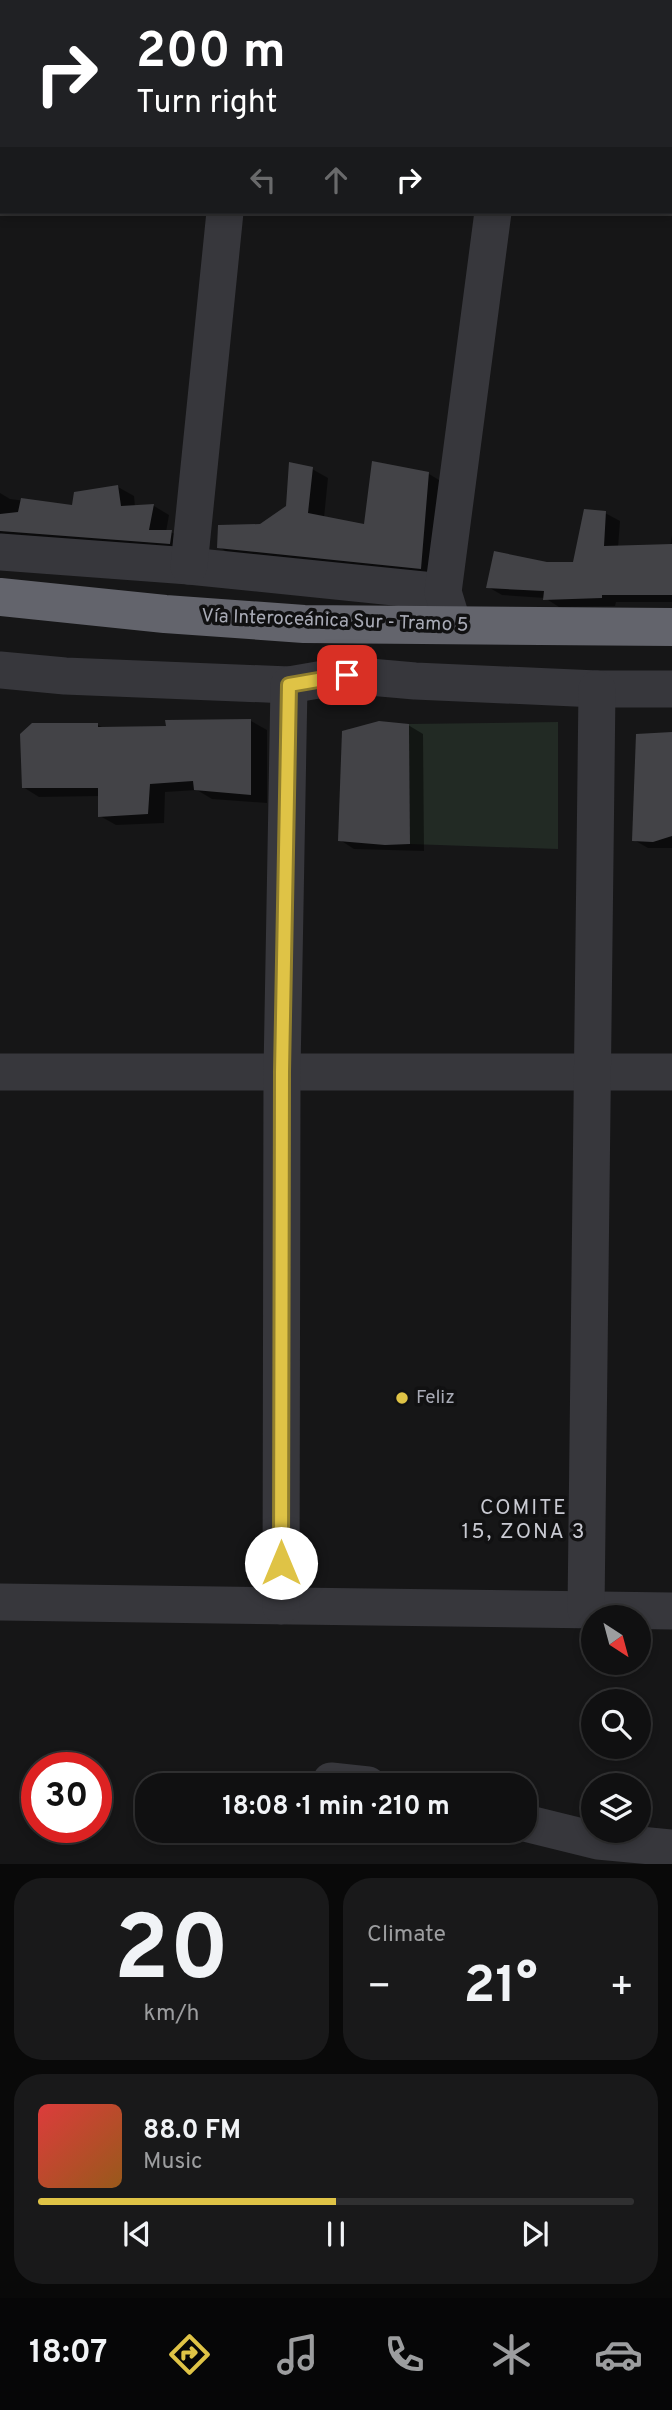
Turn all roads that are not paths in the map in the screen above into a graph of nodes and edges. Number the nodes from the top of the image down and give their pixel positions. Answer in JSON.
{"nodes":[{"id":1,"x":225,"y":214,"type":"edge"},
{"id":2,"x":493,"y":214,"type":"edge"},
{"id":3,"x":0,"y":552,"type":"edge"},
{"id":4,"x":189,"y":566,"type":"junction"},
{"id":5,"x":0,"y":597,"type":"edge"},
{"id":6,"x":448,"y":609,"type":"junction"},
{"id":7,"x":672,"y":627,"type":"edge"},
{"id":8,"x":0,"y":670,"type":"edge"},
{"id":9,"x":289,"y":685,"type":"junction"},
{"id":10,"x":597,"y":689,"type":"junction"},
{"id":11,"x":672,"y":689,"type":"edge"},
{"id":12,"x":0,"y":1072,"type":"edge"},
{"id":13,"x":282,"y":1072,"type":"junction"},
{"id":14,"x":672,"y":1072,"type":"edge"},
{"id":15,"x":592,"y":1074,"type":"junction"},
{"id":16,"x":0,"y":1602,"type":"edge"},
{"id":17,"x":586,"y":1605,"type":"edge"},
{"id":18,"x":281,"y":1606,"type":"junction"},
{"id":19,"x":581,"y":1611,"type":"edge"},
{"id":20,"x":651,"y":1611,"type":"edge"},
{"id":21,"x":672,"y":1611,"type":"edge"},
{"id":22,"x":537,"y":1826,"type":"edge"},
{"id":23,"x":672,"y":1848,"type":"edge"}],
"edges":[{"from":1,"to":4,"type":"street"},
{"from":2,"to":6,"type":"street"},
{"from":3,"to":4,"type":"street"},
{"from":4,"to":6,"type":"street"},
{"from":5,"to":6,"type":"highway","name":"Vía Interoceánica Sur - Tramo 5"},
{"from":6,"to":7,"type":"highway","name":"Vía Interoceánica Sur - Tramo 5"},
{"from":8,"to":9,"type":"street"},
{"from":9,"to":10,"type":"street"},
{"from":9,"to":13,"type":"street"},
{"from":10,"to":11,"type":"street"},
{"from":10,"to":15,"type":"street"},
{"from":12,"to":13,"type":"street"},
{"from":13,"to":15,"type":"street"},
{"from":13,"to":18,"type":"street"},
{"from":14,"to":15,"type":"street"},
{"from":15,"to":17,"type":"street"},
{"from":16,"to":18,"type":"street"},
{"from":18,"to":19,"type":"street"},
{"from":20,"to":21,"type":"street"},
{"from":22,"to":23,"type":"street"}]}
